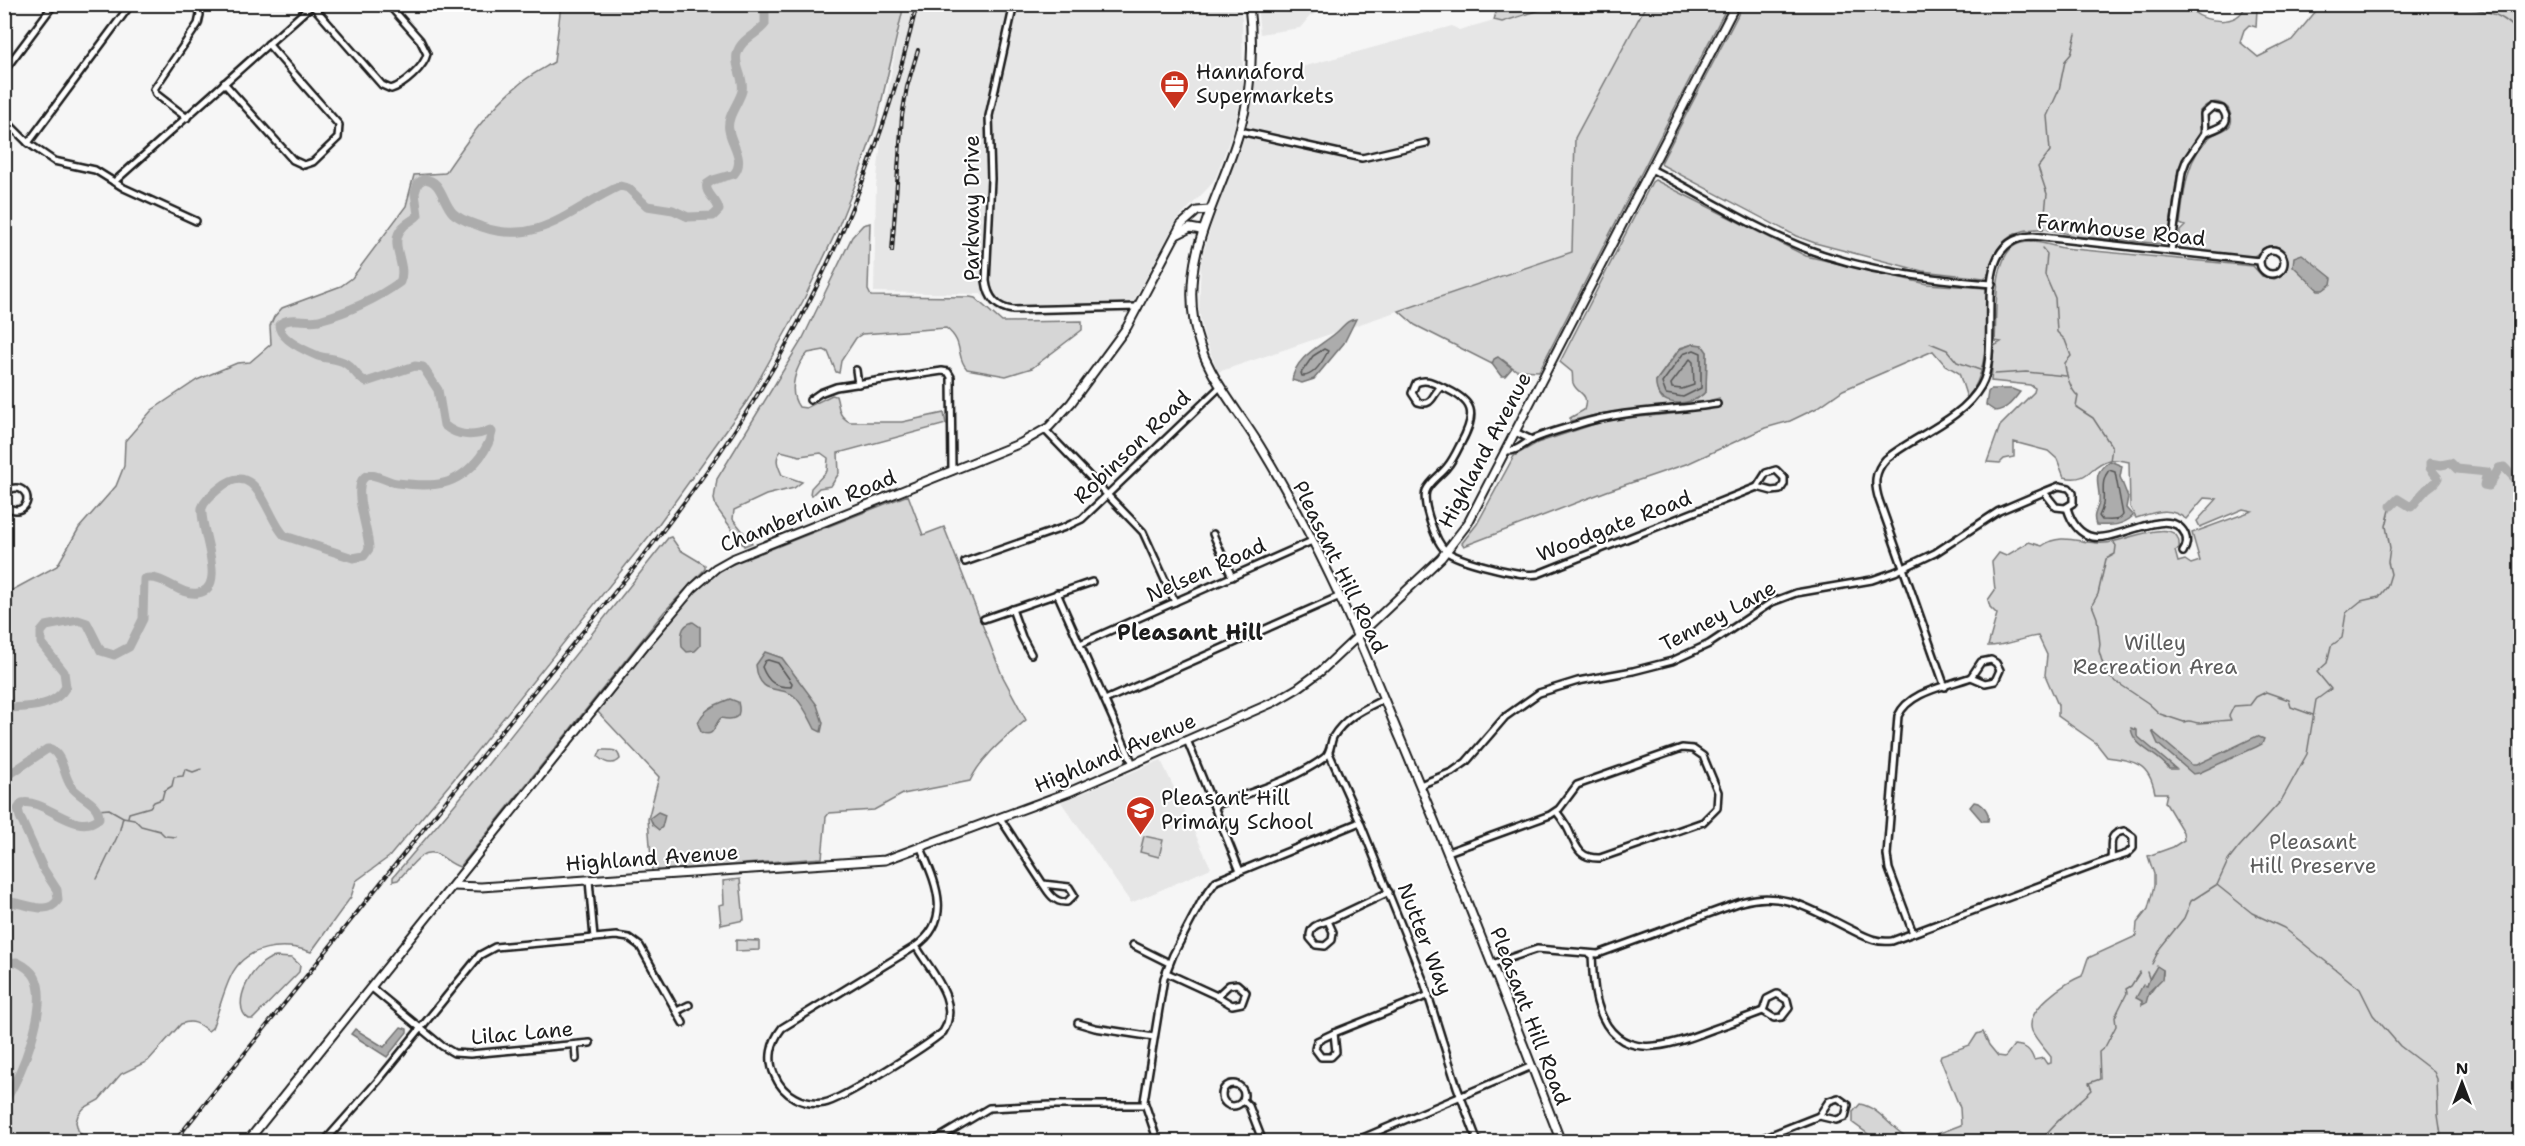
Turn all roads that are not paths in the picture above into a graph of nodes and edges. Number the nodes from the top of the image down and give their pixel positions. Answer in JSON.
{"nodes":[{"id":1,"x":9,"y":4,"type":"edge"},
{"id":2,"x":54,"y":4,"type":"edge"},
{"id":3,"x":130,"y":4,"type":"edge"},
{"id":4,"x":198,"y":4,"type":"edge"},
{"id":5,"x":312,"y":4,"type":"edge"},
{"id":6,"x":388,"y":4,"type":"edge"},
{"id":7,"x":1014,"y":4,"type":"edge"},
{"id":8,"x":1248,"y":4,"type":"edge"},
{"id":9,"x":1736,"y":4,"type":"edge"},
{"id":10,"x":4,"y":9,"type":"edge"},
{"id":11,"x":268,"y":44,"type":"junction"},
{"id":12,"x":4,"y":72,"type":"edge"},
{"id":13,"x":224,"y":83,"type":"junction"},
{"id":14,"x":187,"y":118,"type":"junction"},
{"id":15,"x":4,"y":119,"type":"edge"},
{"id":16,"x":1240,"y":131,"type":"junction"},
{"id":17,"x":2205,"y":133,"type":"junction"},
{"id":18,"x":28,"y":143,"type":"junction"},
{"id":19,"x":1426,"y":143,"type":"dead end"},
{"id":20,"x":1651,"y":169,"type":"junction"},
{"id":21,"x":114,"y":182,"type":"junction"},
{"id":22,"x":1209,"y":210,"type":"junction"},
{"id":23,"x":195,"y":221,"type":"dead end"},
{"id":24,"x":1201,"y":230,"type":"junction"},
{"id":25,"x":1174,"y":237,"type":"junction"},
{"id":26,"x":2171,"y":251,"type":"junction"},
{"id":27,"x":2259,"y":261,"type":"junction"},
{"id":28,"x":1992,"y":284,"type":"junction"},
{"id":29,"x":1138,"y":307,"type":"junction"},
{"id":30,"x":856,"y":369,"type":"dead end"},
{"id":31,"x":858,"y":384,"type":"junction"},
{"id":32,"x":1219,"y":387,"type":"junction"},
{"id":33,"x":1442,"y":387,"type":"junction"},
{"id":34,"x":810,"y":400,"type":"dead end"},
{"id":35,"x":1717,"y":404,"type":"dead end"},
{"id":36,"x":1045,"y":430,"type":"junction"},
{"id":37,"x":1515,"y":432,"type":"junction"},
{"id":38,"x":1532,"y":440,"type":"junction"},
{"id":39,"x":1506,"y":451,"type":"junction"},
{"id":40,"x":952,"y":471,"type":"junction"},
{"id":41,"x":1757,"y":487,"type":"junction"},
{"id":42,"x":7,"y":488,"type":"edge"},
{"id":43,"x":2044,"y":492,"type":"junction"},
{"id":44,"x":1108,"y":495,"type":"junction"},
{"id":45,"x":2067,"y":508,"type":"junction"},
{"id":46,"x":1213,"y":534,"type":"dead end"},
{"id":47,"x":1312,"y":541,"type":"junction"},
{"id":48,"x":1446,"y":552,"type":"junction"},
{"id":49,"x":2183,"y":552,"type":"dead end"},
{"id":50,"x":964,"y":562,"type":"dead end"},
{"id":51,"x":1903,"y":569,"type":"junction"},
{"id":52,"x":1232,"y":577,"type":"junction"},
{"id":53,"x":1092,"y":582,"type":"dead end"},
{"id":54,"x":1057,"y":593,"type":"junction"},
{"id":55,"x":1340,"y":596,"type":"junction"},
{"id":56,"x":1175,"y":602,"type":"junction"},
{"id":57,"x":1012,"y":609,"type":"junction"},
{"id":58,"x":984,"y":619,"type":"dead end"},
{"id":59,"x":1358,"y":637,"type":"junction"},
{"id":60,"x":1080,"y":644,"type":"junction"},
{"id":61,"x":1031,"y":654,"type":"dead end"},
{"id":62,"x":1971,"y":677,"type":"junction"},
{"id":63,"x":1945,"y":687,"type":"junction"},
{"id":64,"x":1384,"y":699,"type":"junction"},
{"id":65,"x":1105,"y":700,"type":"junction"},
{"id":66,"x":1187,"y":740,"type":"junction"},
{"id":67,"x":1329,"y":753,"type":"junction"},
{"id":68,"x":1133,"y":764,"type":"junction"},
{"id":69,"x":1420,"y":785,"type":"junction"},
{"id":70,"x":1214,"y":806,"type":"junction"},
{"id":71,"x":1556,"y":811,"type":"junction"},
{"id":72,"x":1000,"y":818,"type":"junction"},
{"id":73,"x":1360,"y":822,"type":"junction"},
{"id":74,"x":921,"y":848,"type":"junction"},
{"id":75,"x":1448,"y":852,"type":"junction"},
{"id":76,"x":2112,"y":859,"type":"junction"},
{"id":77,"x":1240,"y":871,"type":"junction"},
{"id":78,"x":589,"y":880,"type":"junction"},
{"id":79,"x":1043,"y":884,"type":"junction"},
{"id":80,"x":453,"y":886,"type":"junction"},
{"id":81,"x":1389,"y":892,"type":"junction"},
{"id":82,"x":1328,"y":921,"type":"junction"},
{"id":83,"x":1913,"y":933,"type":"junction"},
{"id":84,"x":594,"y":938,"type":"junction"},
{"id":85,"x":1133,"y":945,"type":"dead end"},
{"id":86,"x":916,"y":946,"type":"junction"},
{"id":87,"x":1592,"y":955,"type":"junction"},
{"id":88,"x":1170,"y":963,"type":"junction"},
{"id":89,"x":1492,"y":964,"type":"junction"},
{"id":90,"x":1167,"y":973,"type":"junction"},
{"id":91,"x":372,"y":988,"type":"junction"},
{"id":92,"x":1429,"y":995,"type":"junction"},
{"id":93,"x":1217,"y":996,"type":"junction"},
{"id":94,"x":689,"y":1005,"type":"dead end"},
{"id":95,"x":676,"y":1011,"type":"junction"},
{"id":96,"x":1763,"y":1011,"type":"junction"},
{"id":97,"x":683,"y":1023,"type":"dead end"},
{"id":98,"x":1078,"y":1023,"type":"dead end"},
{"id":99,"x":421,"y":1028,"type":"junction"},
{"id":100,"x":1334,"y":1033,"type":"junction"},
{"id":101,"x":1154,"y":1037,"type":"junction"},
{"id":102,"x":590,"y":1044,"type":"dead end"},
{"id":103,"x":575,"y":1045,"type":"junction"},
{"id":104,"x":576,"y":1059,"type":"dead end"},
{"id":105,"x":1532,"y":1066,"type":"junction"},
{"id":106,"x":1461,"y":1096,"type":"junction"},
{"id":107,"x":1243,"y":1100,"type":"junction"},
{"id":108,"x":1144,"y":1105,"type":"junction"},
{"id":109,"x":1819,"y":1116,"type":"junction"},
{"id":110,"x":247,"y":1142,"type":"edge"},
{"id":111,"x":324,"y":1142,"type":"edge"},
{"id":112,"x":932,"y":1142,"type":"edge"},
{"id":113,"x":1158,"y":1142,"type":"edge"},
{"id":114,"x":1263,"y":1142,"type":"edge"},
{"id":115,"x":1353,"y":1142,"type":"edge"},
{"id":116,"x":1478,"y":1142,"type":"edge"},
{"id":117,"x":1561,"y":1142,"type":"edge"},
{"id":118,"x":1606,"y":1142,"type":"edge"},
{"id":119,"x":1628,"y":1142,"type":"edge"},
{"id":120,"x":1753,"y":1142,"type":"edge"}],
"edges":[{"from":1,"to":10,"type":"street"},
{"from":2,"to":12,"type":"street"},
{"from":3,"to":18,"type":"street"},
{"from":4,"to":14,"type":"street"},
{"from":5,"to":6,"type":"street"},
{"from":5,"to":11,"type":"street"},
{"from":7,"to":29,"type":"street","name":"Parkway Drive"},
{"from":8,"to":16,"type":"street","name":"Pleasant Hill Road"},
{"from":9,"to":20,"type":"street","name":"Highland Avenue"},
{"from":11,"to":13,"type":"street"},
{"from":11,"to":13,"type":"street"},
{"from":13,"to":14,"type":"street"},
{"from":14,"to":21,"type":"street"},
{"from":15,"to":18,"type":"street"},
{"from":16,"to":19,"type":"street"},
{"from":16,"to":22,"type":"street","name":"Pleasant Hill Road"},
{"from":17,"to":17,"type":"street"},
{"from":17,"to":26,"type":"street"},
{"from":18,"to":21,"type":"street"},
{"from":20,"to":28,"type":"street"},
{"from":20,"to":37,"type":"street","name":"Highland Avenue"},
{"from":21,"to":23,"type":"street"},
{"from":22,"to":24,"type":"street","name":"Pleasant Hill Road"},
{"from":22,"to":25,"type":"street","name":"Chamberlain Road"},
{"from":24,"to":25,"type":"street"},
{"from":24,"to":32,"type":"street","name":"Pleasant Hill Road"},
{"from":25,"to":29,"type":"street","name":"Chamberlain Road"},
{"from":26,"to":27,"type":"street","name":"Farmhouse Road"},
{"from":26,"to":28,"type":"street","name":"Farmhouse Road"},
{"from":27,"to":27,"type":"street","name":"Farmhouse Road"},
{"from":28,"to":51,"type":"street","name":"Farmhouse Road"},
{"from":29,"to":36,"type":"street","name":"Chamberlain Road"},
{"from":30,"to":31,"type":"street"},
{"from":31,"to":34,"type":"street"},
{"from":31,"to":40,"type":"street"},
{"from":32,"to":44,"type":"street","name":"Robinson Road"},
{"from":32,"to":47,"type":"street","name":"Pleasant Hill Road"},
{"from":33,"to":33,"type":"street"},
{"from":33,"to":48,"type":"street"},
{"from":35,"to":38,"type":"street"},
{"from":36,"to":40,"type":"street","name":"Chamberlain Road"},
{"from":36,"to":44,"type":"street"},
{"from":37,"to":38,"type":"street"},
{"from":37,"to":39,"type":"street","name":"Highland Avenue"},
{"from":38,"to":39,"type":"street"},
{"from":39,"to":48,"type":"street","name":"Highland Avenue"},
{"from":40,"to":80,"type":"street","name":"Chamberlain Road"},
{"from":41,"to":41,"type":"street","name":"Woodgate Road"},
{"from":41,"to":48,"type":"street","name":"Woodgate Road"},
{"from":42,"to":42,"type":"street"},
{"from":43,"to":45,"type":"street","name":"Tenney Lane"},
{"from":43,"to":45,"type":"street","name":"Tenney Lane"},
{"from":43,"to":51,"type":"street","name":"Tenney Lane"},
{"from":44,"to":50,"type":"street","name":"Robinson Road"},
{"from":44,"to":56,"type":"street"},
{"from":45,"to":49,"type":"street","name":"Tenney Lane"},
{"from":46,"to":52,"type":"street"},
{"from":47,"to":52,"type":"street","name":"Nelsen Road"},
{"from":47,"to":55,"type":"street","name":"Pleasant Hill Road"},
{"from":48,"to":59,"type":"street","name":"Highland Avenue"},
{"from":51,"to":63,"type":"street","name":"Farmhouse Road"},
{"from":51,"to":69,"type":"street","name":"Tenney Lane"},
{"from":52,"to":56,"type":"street","name":"Nelsen Road"},
{"from":53,"to":54,"type":"street"},
{"from":54,"to":57,"type":"street"},
{"from":54,"to":60,"type":"street"},
{"from":55,"to":59,"type":"street","name":"Pleasant Hill Road"},
{"from":55,"to":65,"type":"street"},
{"from":56,"to":60,"type":"street","name":"Nelsen Road"},
{"from":57,"to":58,"type":"street"},
{"from":57,"to":61,"type":"street"},
{"from":59,"to":64,"type":"street","name":"Pleasant Hill Road"},
{"from":59,"to":66,"type":"street","name":"Highland Avenue"},
{"from":60,"to":65,"type":"street"},
{"from":62,"to":62,"type":"street"},
{"from":62,"to":63,"type":"street"},
{"from":63,"to":83,"type":"street"},
{"from":64,"to":67,"type":"street"},
{"from":64,"to":69,"type":"street","name":"Pleasant Hill Road"},
{"from":65,"to":68,"type":"street"},
{"from":66,"to":68,"type":"street","name":"Highland Avenue"},
{"from":66,"to":70,"type":"street"},
{"from":67,"to":70,"type":"street"},
{"from":67,"to":73,"type":"street","name":"Nutter Way"},
{"from":68,"to":72,"type":"street","name":"Highland Avenue"},
{"from":69,"to":75,"type":"street","name":"Pleasant Hill Road"},
{"from":70,"to":77,"type":"street"},
{"from":71,"to":71,"type":"street"},
{"from":71,"to":75,"type":"street"},
{"from":72,"to":74,"type":"street","name":"Highland Avenue"},
{"from":72,"to":79,"type":"street"},
{"from":73,"to":77,"type":"street"},
{"from":73,"to":81,"type":"street","name":"Nutter Way"},
{"from":74,"to":78,"type":"street","name":"Highland Avenue"},
{"from":74,"to":86,"type":"street"},
{"from":75,"to":89,"type":"street","name":"Pleasant Hill Road"},
{"from":76,"to":76,"type":"street"},
{"from":76,"to":83,"type":"street"},
{"from":77,"to":88,"type":"street"},
{"from":78,"to":80,"type":"street","name":"Highland Avenue"},
{"from":78,"to":84,"type":"street"},
{"from":79,"to":79,"type":"street"},
{"from":80,"to":91,"type":"street"},
{"from":81,"to":82,"type":"street"},
{"from":81,"to":92,"type":"street","name":"Nutter Way"},
{"from":82,"to":82,"type":"street"},
{"from":83,"to":87,"type":"street"},
{"from":84,"to":95,"type":"street"},
{"from":84,"to":99,"type":"street"},
{"from":85,"to":88,"type":"street"},
{"from":86,"to":86,"type":"street"},
{"from":87,"to":89,"type":"street"},
{"from":87,"to":96,"type":"street"},
{"from":88,"to":90,"type":"street"},
{"from":89,"to":105,"type":"street","name":"Pleasant Hill Road"},
{"from":90,"to":93,"type":"street"},
{"from":90,"to":101,"type":"street"},
{"from":91,"to":99,"type":"street","name":"Lilac Lane"},
{"from":91,"to":110,"type":"street"},
{"from":92,"to":100,"type":"street"},
{"from":92,"to":106,"type":"street","name":"Nutter Way"},
{"from":93,"to":93,"type":"street"},
{"from":94,"to":95,"type":"street"},
{"from":95,"to":97,"type":"street"},
{"from":96,"to":96,"type":"street"},
{"from":98,"to":101,"type":"street"},
{"from":99,"to":103,"type":"street","name":"Lilac Lane"},
{"from":99,"to":111,"type":"street"},
{"from":100,"to":100,"type":"street"},
{"from":101,"to":108,"type":"street"},
{"from":102,"to":103,"type":"street","name":"Lilac Lane"},
{"from":103,"to":104,"type":"street"},
{"from":105,"to":106,"type":"street"},
{"from":105,"to":117,"type":"street","name":"Pleasant Hill Road"},
{"from":106,"to":115,"type":"street"},
{"from":106,"to":116,"type":"street","name":"Nutter Way"},
{"from":107,"to":107,"type":"street"},
{"from":107,"to":114,"type":"street"},
{"from":108,"to":112,"type":"street"},
{"from":108,"to":113,"type":"street"},
{"from":109,"to":109,"type":"street"},
{"from":109,"to":120,"type":"street"},
{"from":118,"to":119,"type":"street"}]}
